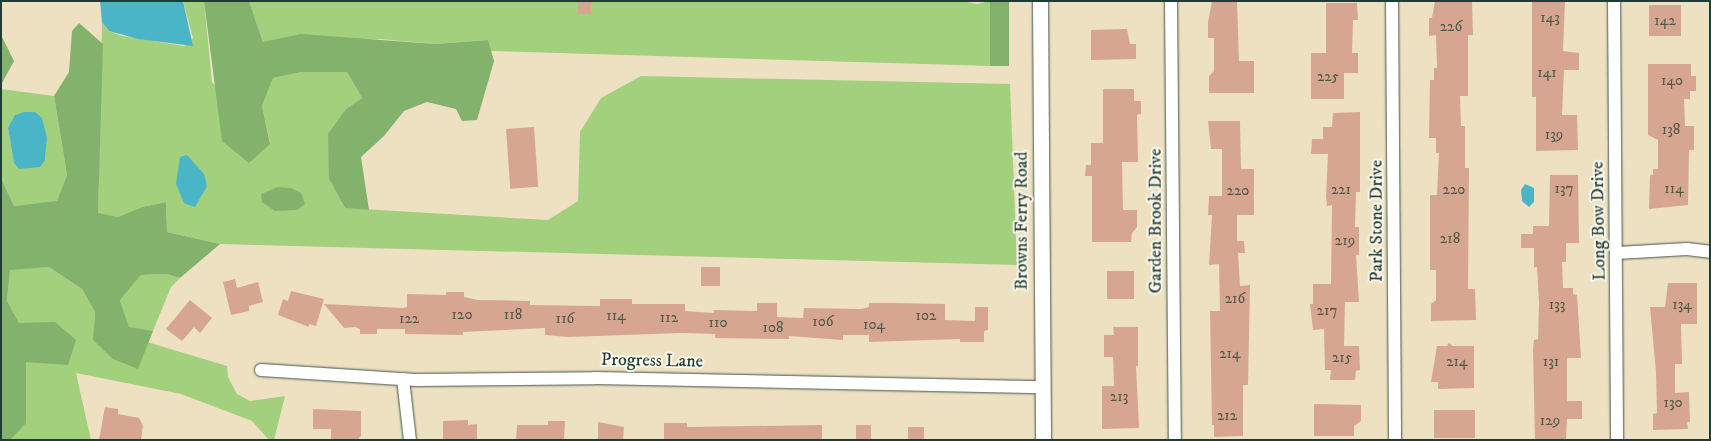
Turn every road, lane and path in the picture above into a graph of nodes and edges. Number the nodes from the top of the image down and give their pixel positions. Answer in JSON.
{"nodes":[{"id":1,"x":1040,"y":1,"type":"edge"},
{"id":2,"x":1171,"y":1,"type":"edge"},
{"id":3,"x":1392,"y":1,"type":"edge"},
{"id":4,"x":1614,"y":1,"type":"edge"},
{"id":5,"x":1710,"y":252,"type":"edge"},
{"id":6,"x":1617,"y":253,"type":"junction"},
{"id":7,"x":261,"y":370,"type":"dead end"},
{"id":8,"x":403,"y":380,"type":"junction"},
{"id":9,"x":1042,"y":387,"type":"junction"},
{"id":10,"x":410,"y":440,"type":"edge"},
{"id":11,"x":1043,"y":440,"type":"edge"},
{"id":12,"x":1175,"y":440,"type":"edge"},
{"id":13,"x":1395,"y":440,"type":"edge"},
{"id":14,"x":1617,"y":440,"type":"edge"}],
"edges":[{"from":1,"to":9,"type":"street","name":"Browns Ferry Road"},
{"from":2,"to":12,"type":"street","name":"Garden Brook Drive"},
{"from":3,"to":13,"type":"street","name":"Park Stone Drive"},
{"from":4,"to":6,"type":"street","name":"Long Bow Drive"},
{"from":5,"to":6,"type":"street"},
{"from":6,"to":14,"type":"street","name":"Long Bow Drive"},
{"from":7,"to":8,"type":"street","name":"Progress Lane"},
{"from":8,"to":9,"type":"street","name":"Progress Lane"},
{"from":8,"to":10,"type":"street"},
{"from":9,"to":11,"type":"street","name":"Browns Ferry Road"}]}
